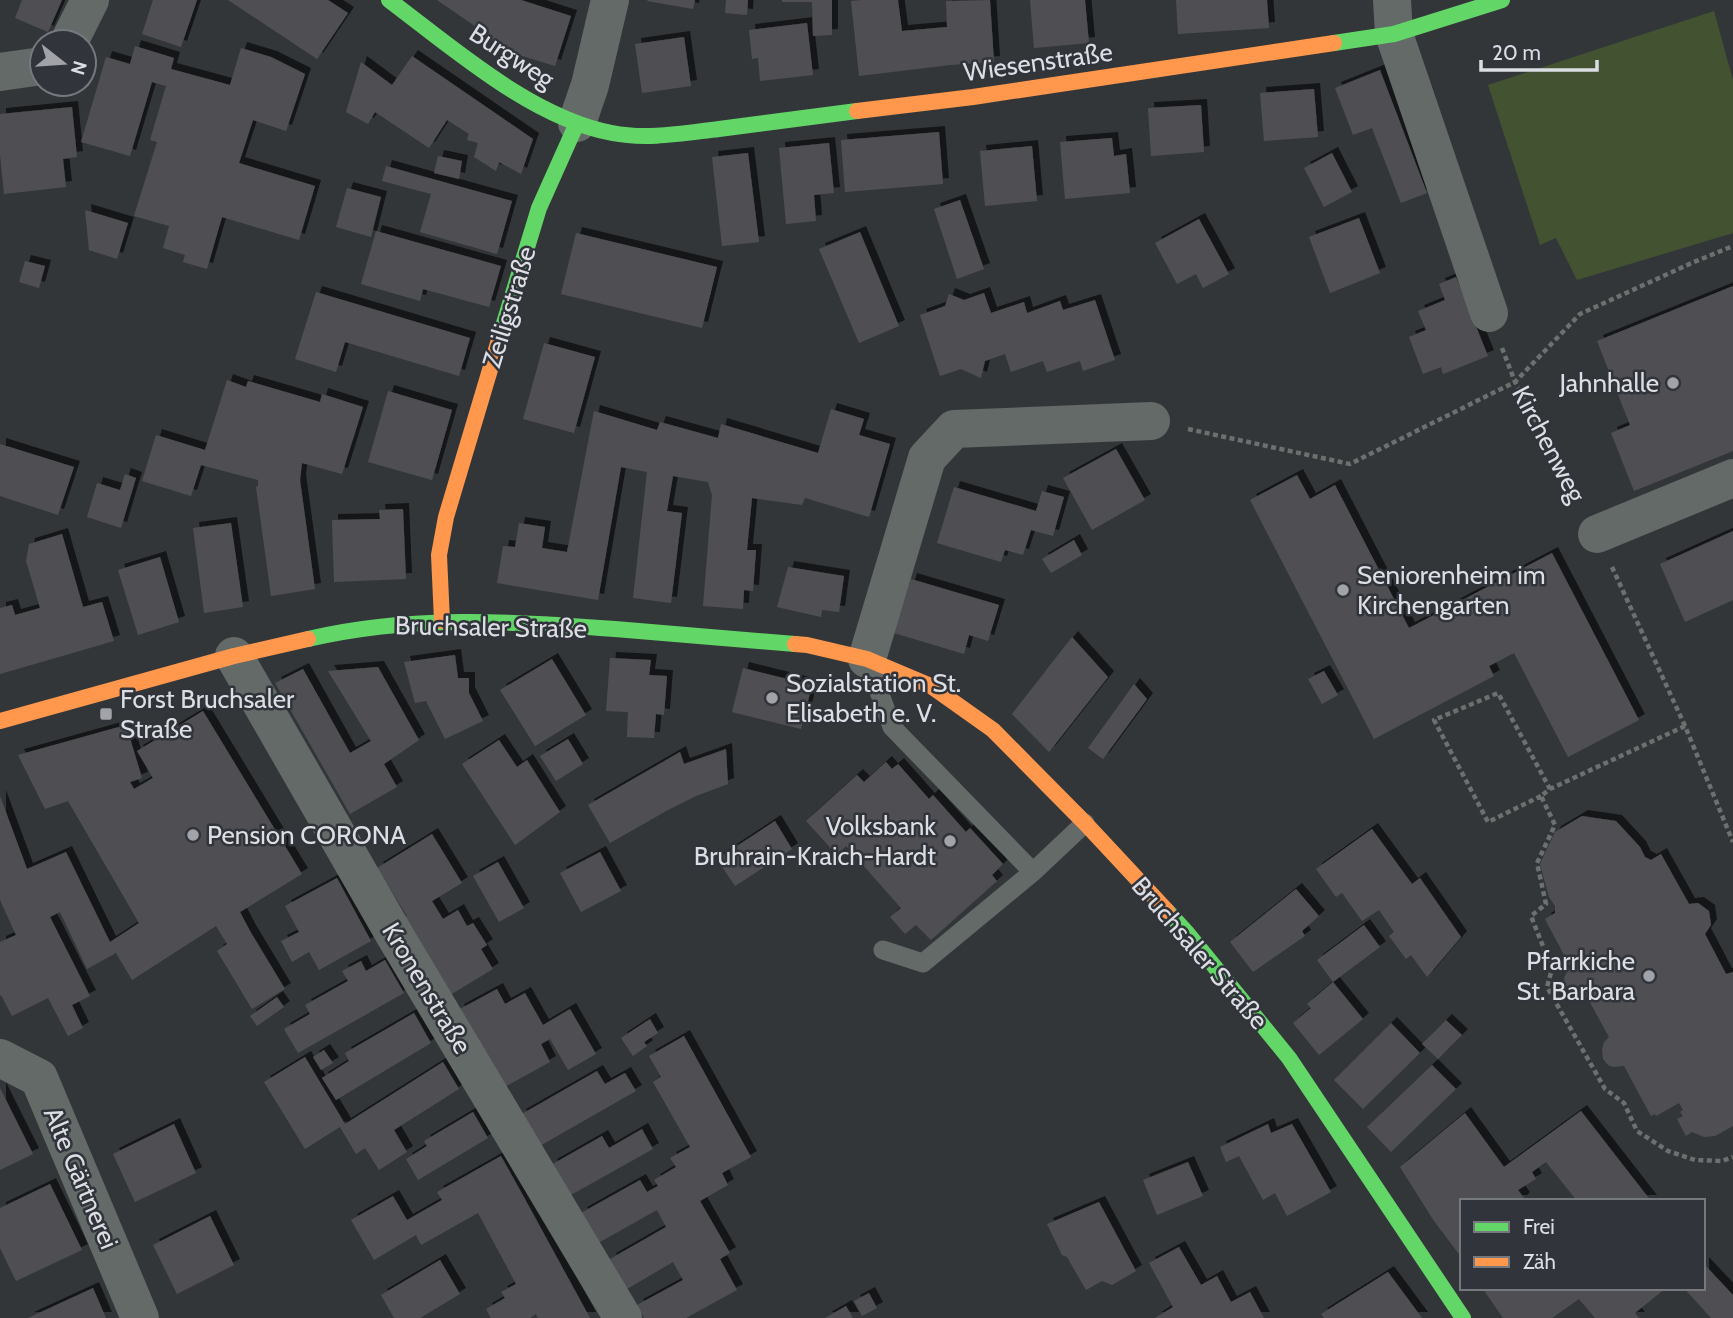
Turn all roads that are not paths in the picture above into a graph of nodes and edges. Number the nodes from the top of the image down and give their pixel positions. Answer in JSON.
{"nodes":[{"id":1,"x":90,"y":0,"type":"edge"},
{"id":2,"x":389,"y":0,"type":"edge"},
{"id":3,"x":610,"y":0,"type":"edge"},
{"id":4,"x":1502,"y":0,"type":"edge"},
{"id":5,"x":1393,"y":17,"type":"edge"},
{"id":6,"x":76,"y":28,"type":"edge"},
{"id":7,"x":28,"y":68,"type":"edge"},
{"id":8,"x":0,"y":72,"type":"edge"},
{"id":9,"x":577,"y":123,"type":"junction"},
{"id":10,"x":1489,"y":313,"type":"road end"},
{"id":11,"x":1151,"y":421,"type":"road end"},
{"id":12,"x":1733,"y":478,"type":"edge"},
{"id":13,"x":1597,"y":534,"type":"road end"},
{"id":14,"x":442,"y":621,"type":"junction"},
{"id":15,"x":234,"y":656,"type":"junction"},
{"id":16,"x":867,"y":659,"type":"junction"},
{"id":17,"x":0,"y":720,"type":"edge"},
{"id":18,"x":1085,"y":823,"type":"junction"},
{"id":19,"x":1033,"y":872,"type":"junction"},
{"id":20,"x":883,"y":950,"type":"dead end"},
{"id":21,"x":0,"y":1058,"type":"edge"},
{"id":22,"x":140,"y":1318,"type":"edge"},
{"id":23,"x":623,"y":1318,"type":"edge"},
{"id":24,"x":1463,"y":1318,"type":"edge"}],
"edges":[{"from":1,"to":6,"type":"street"},
{"from":2,"to":9,"type":"street","name":"Burgweg"},
{"from":3,"to":9,"type":"street","name":"Zeiligstraße"},
{"from":4,"to":5,"type":"street","name":"Wiesenstraße"},
{"from":5,"to":9,"type":"street","name":"Wiesenstraße"},
{"from":5,"to":10,"type":"street"},
{"from":7,"to":8,"type":"street"},
{"from":9,"to":14,"type":"street","name":"Zeiligstraße"},
{"from":11,"to":16,"type":"street"},
{"from":12,"to":13,"type":"street"},
{"from":14,"to":15,"type":"street","name":"Bruchsaler Straße"},
{"from":14,"to":16,"type":"street","name":"Bruchsaler Straße"},
{"from":15,"to":17,"type":"street","name":"Bruchsaler Straße"},
{"from":15,"to":23,"type":"street","name":"Kronenstraße"},
{"from":16,"to":18,"type":"street","name":"Bruchsaler Straße"},
{"from":16,"to":19,"type":"lane"},
{"from":18,"to":19,"type":"lane"},
{"from":18,"to":24,"type":"street","name":"Bruchsaler Straße"},
{"from":19,"to":20,"type":"lane"},
{"from":21,"to":22,"type":"street","name":"Alte Gärtnerei"}]}
